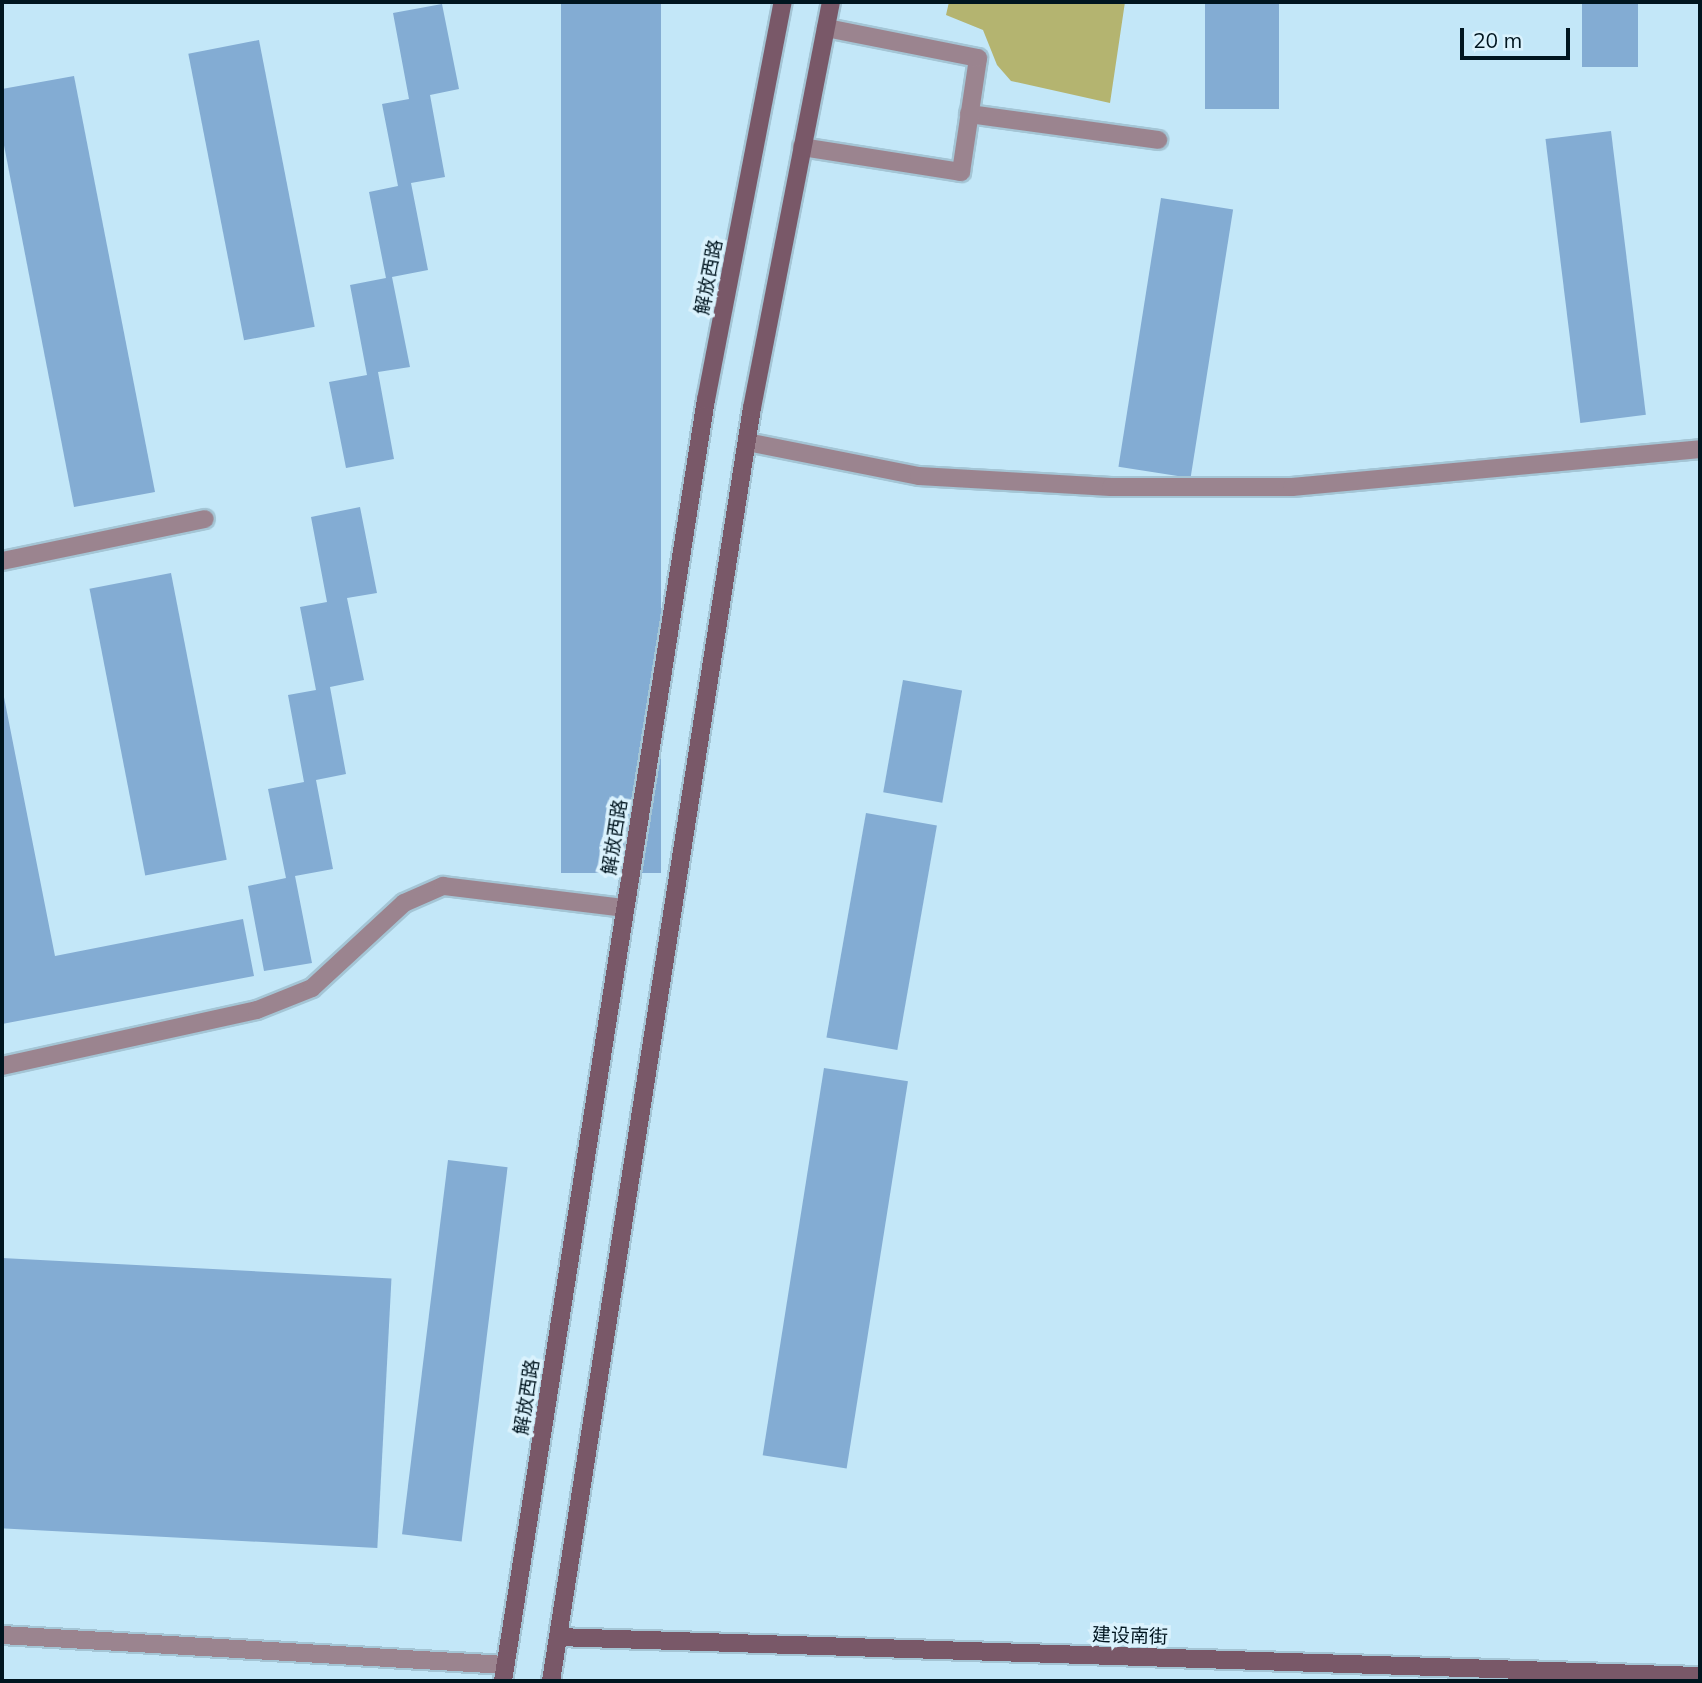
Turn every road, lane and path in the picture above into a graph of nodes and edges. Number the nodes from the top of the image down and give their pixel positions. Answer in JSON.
{"nodes":[{"id":1,"x":783,"y":2,"type":"edge"},
{"id":2,"x":831,"y":2,"type":"edge"},
{"id":3,"x":826,"y":28,"type":"junction"},
{"id":4,"x":969,"y":114,"type":"junction"},
{"id":5,"x":1158,"y":140,"type":"dead end"},
{"id":6,"x":803,"y":147,"type":"junction"},
{"id":7,"x":747,"y":442,"type":"junction"},
{"id":8,"x":1700,"y":449,"type":"edge"},
{"id":9,"x":205,"y":519,"type":"dead end"},
{"id":10,"x":2,"y":561,"type":"edge"},
{"id":11,"x":625,"y":908,"type":"junction"},
{"id":12,"x":2,"y":1066,"type":"edge"},
{"id":13,"x":2,"y":1635,"type":"edge"},
{"id":14,"x":558,"y":1637,"type":"junction"},
{"id":15,"x":504,"y":1673,"type":"edge"},
{"id":16,"x":1700,"y":1676,"type":"edge"},
{"id":17,"x":551,"y":1681,"type":"edge"}],
"edges":[{"from":1,"to":11,"type":"main road","name":"解放西路"},
{"from":2,"to":3,"type":"main road"},
{"from":3,"to":4,"type":"street"},
{"from":3,"to":6,"type":"main road"},
{"from":4,"to":5,"type":"street"},
{"from":4,"to":6,"type":"street"},
{"from":6,"to":7,"type":"main road"},
{"from":7,"to":8,"type":"street"},
{"from":7,"to":14,"type":"main road"},
{"from":9,"to":10,"type":"street"},
{"from":11,"to":12,"type":"street"},
{"from":11,"to":15,"type":"main road","name":"解放西路"},
{"from":13,"to":15,"type":"street"},
{"from":14,"to":16,"type":"main road","name":"建设南街"},
{"from":14,"to":17,"type":"main road"}]}
